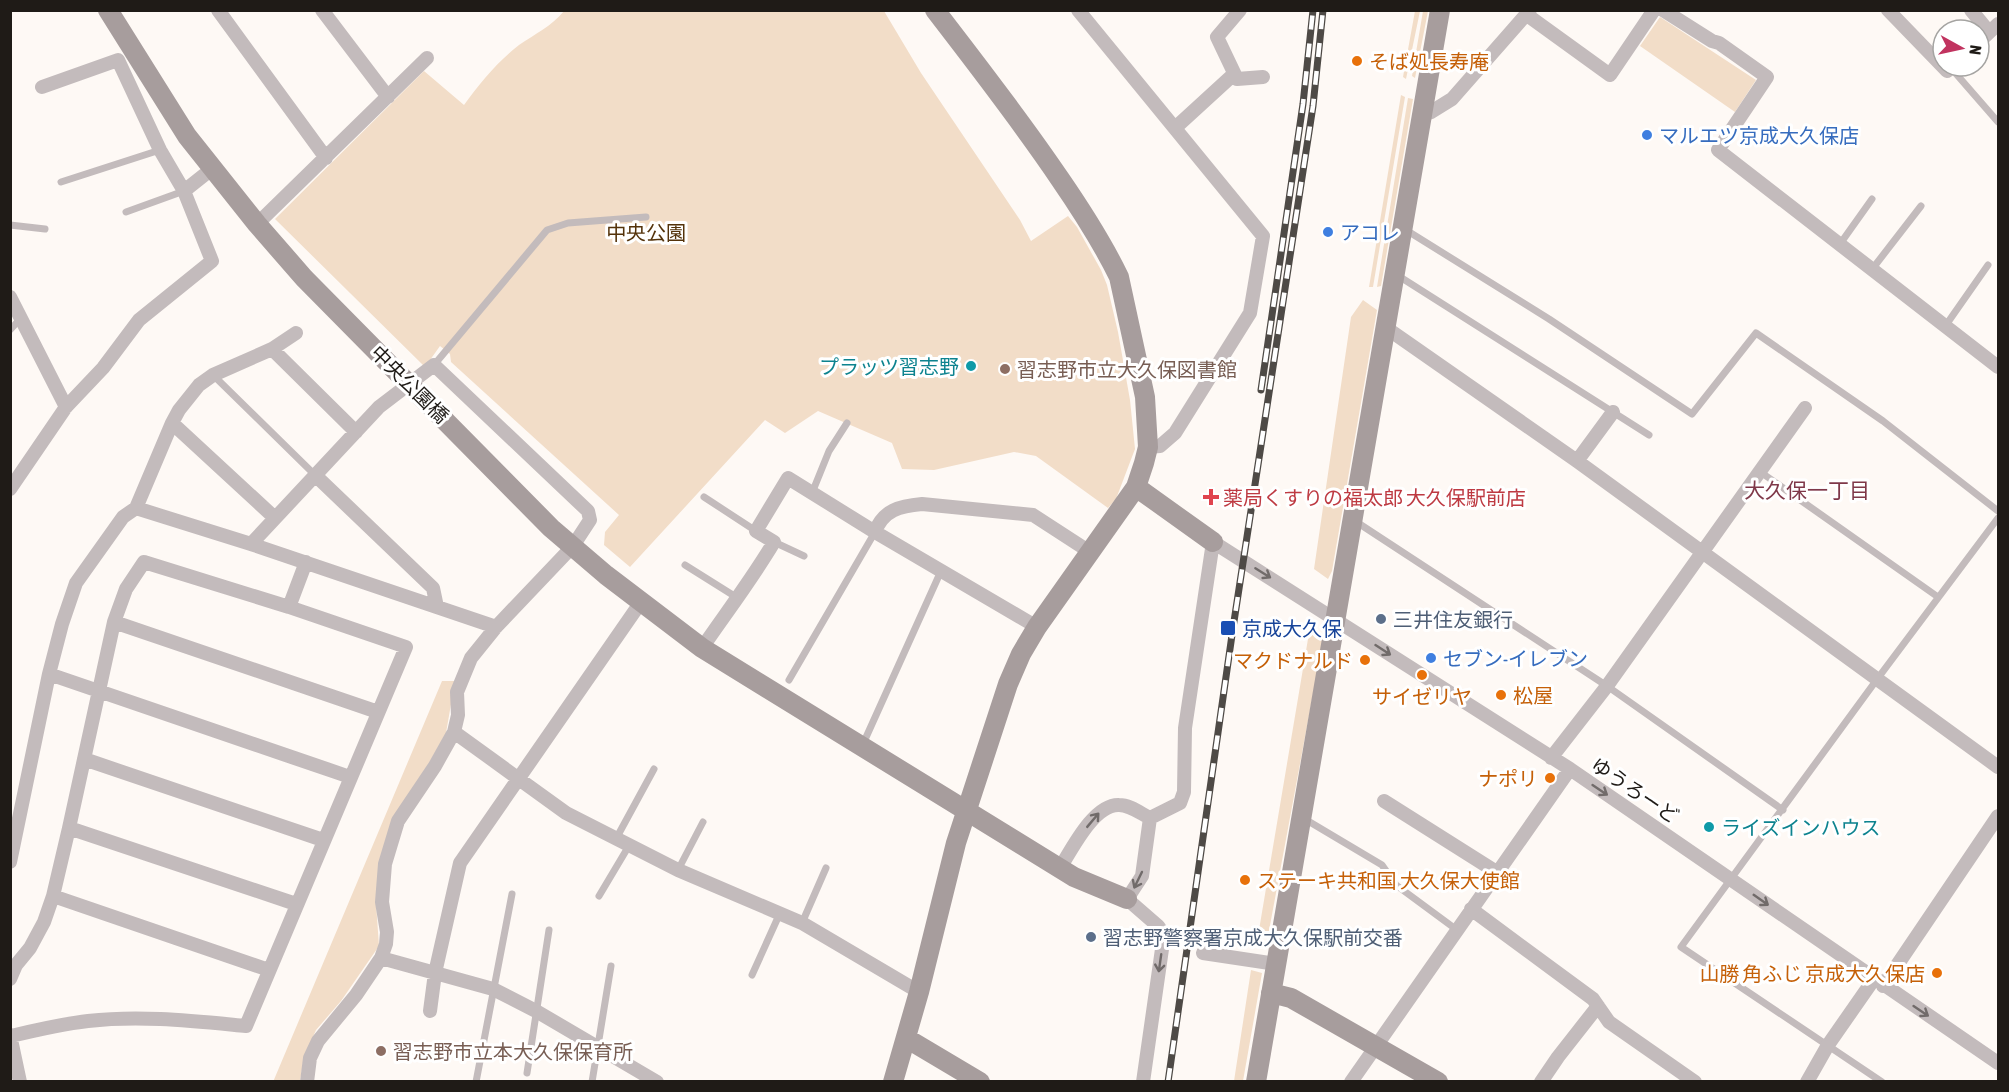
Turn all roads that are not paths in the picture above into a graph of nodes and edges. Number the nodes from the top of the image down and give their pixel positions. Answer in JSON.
{"nodes":[{"id":1,"x":108,"y":10,"type":"edge"},
{"id":2,"x":218,"y":10,"type":"edge"},
{"id":3,"x":322,"y":10,"type":"edge"},
{"id":4,"x":935,"y":10,"type":"edge"},
{"id":5,"x":1078,"y":10,"type":"edge"},
{"id":6,"x":1240,"y":10,"type":"edge"},
{"id":7,"x":1440,"y":10,"type":"edge"},
{"id":8,"x":1654,"y":10,"type":"edge"},
{"id":9,"x":1663,"y":10,"type":"edge"},
{"id":10,"x":1888,"y":10,"type":"edge"},
{"id":11,"x":1529,"y":13,"type":"edge"},
{"id":12,"x":1931,"y":54,"type":"edge"},
{"id":13,"x":427,"y":58,"type":"dead end"},
{"id":14,"x":1234,"y":74,"type":"junction"},
{"id":15,"x":1263,"y":77,"type":"dead end"},
{"id":16,"x":1961,"y":78,"type":"edge"},
{"id":17,"x":42,"y":87,"type":"dead end"},
{"id":18,"x":388,"y":98,"type":"junction"},
{"id":19,"x":1422,"y":115,"type":"junction"},
{"id":20,"x":1998,"y":122,"type":"edge"},
{"id":21,"x":1175,"y":128,"type":"junction"},
{"id":22,"x":160,"y":150,"type":"junction"},
{"id":23,"x":326,"y":158,"type":"junction"},
{"id":24,"x":213,"y":168,"type":"junction"},
{"id":25,"x":62,"y":182,"type":"dead end"},
{"id":26,"x":184,"y":191,"type":"junction"},
{"id":27,"x":1872,"y":199,"type":"dead end"},
{"id":28,"x":1921,"y":206,"type":"dead end"},
{"id":29,"x":126,"y":212,"type":"dead end"},
{"id":30,"x":646,"y":217,"type":"dead end"},
{"id":31,"x":257,"y":224,"type":"junction"},
{"id":32,"x":10,"y":225,"type":"edge"},
{"id":33,"x":1402,"y":228,"type":"junction"},
{"id":34,"x":45,"y":229,"type":"dead end"},
{"id":35,"x":1840,"y":244,"type":"junction"},
{"id":36,"x":1988,"y":265,"type":"dead end"},
{"id":37,"x":1873,"y":268,"type":"junction"},
{"id":38,"x":1394,"y":274,"type":"junction"},
{"id":39,"x":10,"y":297,"type":"edge"},
{"id":40,"x":21,"y":318,"type":"junction"},
{"id":41,"x":1946,"y":325,"type":"junction"},
{"id":42,"x":1385,"y":327,"type":"junction"},
{"id":43,"x":10,"y":330,"type":"edge"},
{"id":44,"x":296,"y":333,"type":"dead end"},
{"id":45,"x":272,"y":349,"type":"junction"},
{"id":46,"x":434,"y":365,"type":"junction"},
{"id":47,"x":1998,"y":367,"type":"edge"},
{"id":48,"x":213,"y":375,"type":"junction"},
{"id":49,"x":66,"y":406,"type":"junction"},
{"id":50,"x":1805,"y":408,"type":"dead end"},
{"id":51,"x":1613,"y":412,"type":"junction"},
{"id":52,"x":172,"y":423,"type":"junction"},
{"id":53,"x":847,"y":423,"type":"dead end"},
{"id":54,"x":356,"y":432,"type":"junction"},
{"id":55,"x":1649,"y":435,"type":"dead end"},
{"id":56,"x":1148,"y":447,"type":"junction"},
{"id":57,"x":1577,"y":461,"type":"junction"},
{"id":58,"x":1759,"y":471,"type":"junction"},
{"id":59,"x":315,"y":475,"type":"junction"},
{"id":60,"x":1136,"y":487,"type":"junction"},
{"id":61,"x":10,"y":489,"type":"edge"},
{"id":62,"x":812,"y":493,"type":"junction"},
{"id":63,"x":705,"y":497,"type":"dead end"},
{"id":64,"x":136,"y":507,"type":"junction"},
{"id":65,"x":1998,"y":511,"type":"edge"},
{"id":66,"x":275,"y":518,"type":"junction"},
{"id":67,"x":1998,"y":518,"type":"edge"},
{"id":68,"x":1352,"y":519,"type":"junction"},
{"id":69,"x":756,"y":531,"type":"junction"},
{"id":70,"x":874,"y":532,"type":"junction"},
{"id":71,"x":774,"y":542,"type":"junction"},
{"id":72,"x":1213,"y":542,"type":"junction"},
{"id":73,"x":251,"y":544,"type":"junction"},
{"id":74,"x":573,"y":546,"type":"junction"},
{"id":75,"x":1090,"y":552,"type":"junction"},
{"id":76,"x":1702,"y":552,"type":"junction"},
{"id":77,"x":804,"y":556,"type":"dead end"},
{"id":78,"x":306,"y":562,"type":"junction"},
{"id":79,"x":685,"y":565,"type":"dead end"},
{"id":80,"x":940,"y":571,"type":"junction"},
{"id":81,"x":736,"y":597,"type":"junction"},
{"id":82,"x":1938,"y":597,"type":"junction"},
{"id":83,"x":641,"y":602,"type":"junction"},
{"id":84,"x":290,"y":607,"type":"junction"},
{"id":85,"x":437,"y":608,"type":"junction"},
{"id":86,"x":1334,"y":618,"type":"junction"},
{"id":87,"x":114,"y":622,"type":"junction"},
{"id":88,"x":496,"y":627,"type":"junction"},
{"id":89,"x":1037,"y":627,"type":"junction"},
{"id":90,"x":702,"y":648,"type":"junction"},
{"id":91,"x":49,"y":674,"type":"junction"},
{"id":92,"x":1878,"y":678,"type":"junction"},
{"id":93,"x":789,"y":680,"type":"dead end"},
{"id":94,"x":1607,"y":686,"type":"junction"},
{"id":95,"x":98,"y":691,"type":"junction"},
{"id":96,"x":378,"y":712,"type":"junction"},
{"id":97,"x":454,"y":732,"type":"junction"},
{"id":98,"x":862,"y":746,"type":"junction"},
{"id":99,"x":1551,"y":758,"type":"junction"},
{"id":100,"x":84,"y":759,"type":"junction"},
{"id":101,"x":1998,"y":767,"type":"edge"},
{"id":102,"x":654,"y":769,"type":"dead end"},
{"id":103,"x":1570,"y":769,"type":"junction"},
{"id":104,"x":350,"y":777,"type":"junction"},
{"id":105,"x":518,"y":778,"type":"junction"},
{"id":106,"x":1384,"y":801,"type":"dead end"},
{"id":107,"x":966,"y":810,"type":"junction"},
{"id":108,"x":1783,"y":810,"type":"junction"},
{"id":109,"x":1998,"y":816,"type":"edge"},
{"id":110,"x":1301,"y":817,"type":"junction"},
{"id":111,"x":1150,"y":818,"type":"junction"},
{"id":112,"x":703,"y":822,"type":"dead end"},
{"id":113,"x":69,"y":828,"type":"junction"},
{"id":114,"x":616,"y":837,"type":"junction"},
{"id":115,"x":323,"y":840,"type":"junction"},
{"id":116,"x":630,"y":844,"type":"junction"},
{"id":117,"x":10,"y":862,"type":"edge"},
{"id":118,"x":826,"y":868,"type":"dead end"},
{"id":119,"x":1060,"y":868,"type":"junction"},
{"id":120,"x":678,"y":870,"type":"junction"},
{"id":121,"x":1498,"y":873,"type":"junction"},
{"id":122,"x":1731,"y":879,"type":"junction"},
{"id":123,"x":512,"y":894,"type":"dead end"},
{"id":124,"x":52,"y":896,"type":"junction"},
{"id":125,"x":599,"y":896,"type":"dead end"},
{"id":126,"x":1127,"y":900,"type":"junction"},
{"id":127,"x":296,"y":904,"type":"junction"},
{"id":128,"x":1471,"y":909,"type":"junction"},
{"id":129,"x":780,"y":913,"type":"junction"},
{"id":130,"x":802,"y":923,"type":"junction"},
{"id":131,"x":549,"y":930,"type":"dead end"},
{"id":132,"x":1457,"y":930,"type":"junction"},
{"id":133,"x":1203,"y":953,"type":"dead end"},
{"id":134,"x":381,"y":958,"type":"junction"},
{"id":135,"x":1276,"y":964,"type":"junction"},
{"id":136,"x":612,"y":966,"type":"dead end"},
{"id":137,"x":269,"y":970,"type":"junction"},
{"id":138,"x":435,"y":973,"type":"junction"},
{"id":139,"x":752,"y":975,"type":"dead end"},
{"id":140,"x":10,"y":980,"type":"edge"},
{"id":141,"x":1878,"y":982,"type":"junction"},
{"id":142,"x":493,"y":989,"type":"junction"},
{"id":143,"x":919,"y":992,"type":"junction"},
{"id":144,"x":1271,"y":993,"type":"junction"},
{"id":145,"x":1598,"y":1006,"type":"junction"},
{"id":146,"x":430,"y":1011,"type":"dead end"},
{"id":147,"x":536,"y":1011,"type":"junction"},
{"id":148,"x":11,"y":1036,"type":"edge"},
{"id":149,"x":906,"y":1038,"type":"junction"},
{"id":150,"x":1828,"y":1045,"type":"junction"},
{"id":151,"x":1377,"y":1046,"type":"junction"},
{"id":152,"x":599,"y":1047,"type":"junction"},
{"id":153,"x":1998,"y":1063,"type":"edge"},
{"id":154,"x":527,"y":1073,"type":"dead end"},
{"id":155,"x":20,"y":1082,"type":"edge"},
{"id":156,"x":307,"y":1082,"type":"edge"},
{"id":157,"x":476,"y":1082,"type":"edge"},
{"id":158,"x":592,"y":1082,"type":"edge"},
{"id":159,"x":657,"y":1082,"type":"edge"},
{"id":160,"x":893,"y":1082,"type":"edge"},
{"id":161,"x":980,"y":1082,"type":"edge"},
{"id":162,"x":1143,"y":1082,"type":"edge"},
{"id":163,"x":1256,"y":1082,"type":"edge"},
{"id":164,"x":1351,"y":1082,"type":"edge"},
{"id":165,"x":1438,"y":1082,"type":"edge"},
{"id":166,"x":1541,"y":1082,"type":"edge"},
{"id":167,"x":1695,"y":1082,"type":"edge"},
{"id":168,"x":1807,"y":1082,"type":"edge"},
{"id":169,"x":1882,"y":1082,"type":"edge"}],
"edges":[{"from":1,"to":24,"type":"street","name":"中央公園橋"},
{"from":2,"to":23,"type":"street"},
{"from":3,"to":18,"type":"street"},
{"from":4,"to":56,"type":"street"},
{"from":5,"to":21,"type":"street"},
{"from":6,"to":14,"type":"street"},
{"from":7,"to":19,"type":"street"},
{"from":8,"to":11,"type":"street"},
{"from":9,"to":35,"type":"street"},
{"from":10,"to":12,"type":"street"},
{"from":11,"to":19,"type":"street"},
{"from":13,"to":18,"type":"street"},
{"from":14,"to":15,"type":"street"},
{"from":14,"to":21,"type":"street"},
{"from":16,"to":20,"type":"lane"},
{"from":17,"to":22,"type":"street"},
{"from":18,"to":23,"type":"street"},
{"from":19,"to":33,"type":"street"},
{"from":21,"to":56,"type":"street"},
{"from":22,"to":25,"type":"lane"},
{"from":22,"to":26,"type":"street"},
{"from":23,"to":31,"type":"street"},
{"from":24,"to":26,"type":"street"},
{"from":24,"to":31,"type":"street","name":"中央公園橋"},
{"from":26,"to":29,"type":"lane"},
{"from":26,"to":49,"type":"street"},
{"from":27,"to":35,"type":"lane"},
{"from":28,"to":37,"type":"lane"},
{"from":30,"to":46,"type":"lane"},
{"from":31,"to":74,"type":"street","name":"中央公園橋"},
{"from":32,"to":34,"type":"lane"},
{"from":33,"to":38,"type":"street"},
{"from":33,"to":65,"type":"lane"},
{"from":35,"to":37,"type":"street"},
{"from":36,"to":41,"type":"lane"},
{"from":37,"to":41,"type":"street"},
{"from":38,"to":42,"type":"street"},
{"from":38,"to":51,"type":"lane"},
{"from":39,"to":40,"type":"street"},
{"from":40,"to":43,"type":"lane"},
{"from":40,"to":49,"type":"street"},
{"from":41,"to":47,"type":"street"},
{"from":42,"to":57,"type":"street"},
{"from":42,"to":68,"type":"street"},
{"from":44,"to":45,"type":"street"},
{"from":45,"to":48,"type":"street"},
{"from":45,"to":54,"type":"street"},
{"from":46,"to":54,"type":"street"},
{"from":46,"to":74,"type":"street"},
{"from":48,"to":52,"type":"street"},
{"from":48,"to":59,"type":"lane"},
{"from":49,"to":61,"type":"street"},
{"from":50,"to":58,"type":"street"},
{"from":51,"to":55,"type":"lane"},
{"from":51,"to":57,"type":"street"},
{"from":52,"to":64,"type":"street"},
{"from":52,"to":66,"type":"street"},
{"from":53,"to":62,"type":"lane"},
{"from":54,"to":59,"type":"street"},
{"from":56,"to":60,"type":"street"},
{"from":57,"to":76,"type":"street"},
{"from":58,"to":76,"type":"street"},
{"from":58,"to":82,"type":"lane"},
{"from":59,"to":66,"type":"street"},
{"from":59,"to":85,"type":"street"},
{"from":60,"to":72,"type":"street"},
{"from":60,"to":75,"type":"street"},
{"from":62,"to":69,"type":"street"},
{"from":62,"to":70,"type":"street"},
{"from":63,"to":69,"type":"lane"},
{"from":64,"to":73,"type":"street"},
{"from":64,"to":91,"type":"street"},
{"from":66,"to":73,"type":"street"},
{"from":67,"to":82,"type":"lane"},
{"from":68,"to":86,"type":"street"},
{"from":68,"to":94,"type":"lane"},
{"from":69,"to":71,"type":"street"},
{"from":70,"to":75,"type":"street"},
{"from":70,"to":80,"type":"street"},
{"from":70,"to":93,"type":"lane"},
{"from":71,"to":77,"type":"lane"},
{"from":71,"to":81,"type":"street"},
{"from":72,"to":86,"type":"street","name":"ゆうろーど","one_way":true},
{"from":72,"to":111,"type":"street"},
{"from":73,"to":78,"type":"street"},
{"from":74,"to":83,"type":"street","name":"中央公園橋"},
{"from":74,"to":88,"type":"street"},
{"from":75,"to":89,"type":"street"},
{"from":76,"to":92,"type":"street"},
{"from":76,"to":94,"type":"street"},
{"from":78,"to":84,"type":"street"},
{"from":78,"to":85,"type":"street"},
{"from":79,"to":81,"type":"lane"},
{"from":80,"to":89,"type":"street"},
{"from":80,"to":98,"type":"lane"},
{"from":81,"to":90,"type":"street"},
{"from":82,"to":92,"type":"lane"},
{"from":83,"to":90,"type":"street","name":"中央公園橋"},
{"from":83,"to":105,"type":"street"},
{"from":84,"to":87,"type":"street"},
{"from":84,"to":96,"type":"street"},
{"from":85,"to":88,"type":"street"},
{"from":86,"to":99,"type":"street","name":"ゆうろーど","one_way":true},
{"from":86,"to":110,"type":"street"},
{"from":87,"to":95,"type":"street"},
{"from":87,"to":96,"type":"street"},
{"from":88,"to":97,"type":"street"},
{"from":89,"to":107,"type":"street"},
{"from":90,"to":98,"type":"street","name":"中央公園橋"},
{"from":91,"to":95,"type":"street"},
{"from":91,"to":117,"type":"street"},
{"from":92,"to":101,"type":"street"},
{"from":92,"to":108,"type":"lane"},
{"from":94,"to":99,"type":"street"},
{"from":94,"to":108,"type":"lane"},
{"from":95,"to":100,"type":"street"},
{"from":95,"to":104,"type":"street"},
{"from":96,"to":104,"type":"street"},
{"from":97,"to":105,"type":"street"},
{"from":97,"to":134,"type":"street"},
{"from":98,"to":107,"type":"street","name":"中央公園橋"},
{"from":99,"to":103,"type":"street","name":"ゆうろーど"},
{"from":100,"to":113,"type":"street"},
{"from":100,"to":115,"type":"street"},
{"from":102,"to":114,"type":"lane"},
{"from":103,"to":121,"type":"street"},
{"from":103,"to":122,"type":"street","name":"ゆうろーど","one_way":true},
{"from":104,"to":115,"type":"street"},
{"from":105,"to":114,"type":"street"},
{"from":105,"to":138,"type":"street"},
{"from":106,"to":121,"type":"street"},
{"from":107,"to":119,"type":"street","name":"中央公園橋"},
{"from":107,"to":143,"type":"street"},
{"from":108,"to":122,"type":"lane"},
{"from":109,"to":141,"type":"street"},
{"from":110,"to":132,"type":"lane"},
{"from":110,"to":135,"type":"street"},
{"from":119,"to":111,"type":"street","one_way":true},
{"from":111,"to":126,"type":"street","one_way":true},
{"from":112,"to":120,"type":"lane"},
{"from":113,"to":124,"type":"street"},
{"from":113,"to":127,"type":"street"},
{"from":114,"to":116,"type":"street"},
{"from":115,"to":127,"type":"street"},
{"from":116,"to":120,"type":"street"},
{"from":116,"to":125,"type":"lane"},
{"from":118,"to":130,"type":"lane"},
{"from":119,"to":126,"type":"street","name":"中央公園橋"},
{"from":120,"to":129,"type":"street"},
{"from":121,"to":128,"type":"street"},
{"from":122,"to":141,"type":"street","name":"ゆうろーど","one_way":true},
{"from":122,"to":150,"type":"lane"},
{"from":123,"to":142,"type":"lane"},
{"from":124,"to":137,"type":"street"},
{"from":124,"to":140,"type":"street"},
{"from":126,"to":162,"type":"street","one_way":true},
{"from":127,"to":137,"type":"street"},
{"from":128,"to":132,"type":"street"},
{"from":128,"to":145,"type":"street"},
{"from":129,"to":130,"type":"street"},
{"from":129,"to":139,"type":"lane"},
{"from":130,"to":143,"type":"street"},
{"from":131,"to":147,"type":"lane"},
{"from":132,"to":151,"type":"street"},
{"from":133,"to":135,"type":"street"},
{"from":134,"to":138,"type":"street"},
{"from":134,"to":156,"type":"street"},
{"from":135,"to":144,"type":"street"},
{"from":136,"to":152,"type":"lane"},
{"from":137,"to":148,"type":"street"},
{"from":138,"to":142,"type":"street"},
{"from":138,"to":146,"type":"street"},
{"from":141,"to":150,"type":"street"},
{"from":141,"to":153,"type":"street","name":"ゆうろーど","one_way":true},
{"from":142,"to":147,"type":"street"},
{"from":142,"to":157,"type":"lane"},
{"from":143,"to":149,"type":"street"},
{"from":144,"to":151,"type":"street"},
{"from":144,"to":163,"type":"street"},
{"from":145,"to":166,"type":"street"},
{"from":145,"to":167,"type":"street"},
{"from":147,"to":152,"type":"street"},
{"from":147,"to":154,"type":"lane"},
{"from":148,"to":155,"type":"street"},
{"from":149,"to":160,"type":"street"},
{"from":149,"to":161,"type":"street"},
{"from":150,"to":168,"type":"street"},
{"from":150,"to":169,"type":"lane"},
{"from":151,"to":164,"type":"street"},
{"from":151,"to":165,"type":"street"},
{"from":152,"to":158,"type":"lane"},
{"from":152,"to":159,"type":"street"}]}
